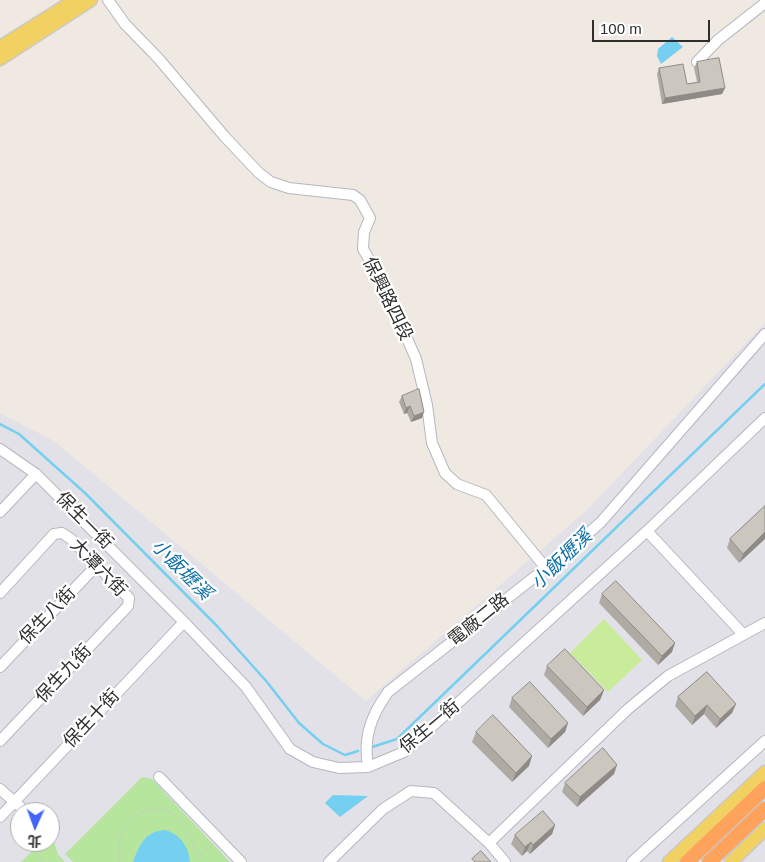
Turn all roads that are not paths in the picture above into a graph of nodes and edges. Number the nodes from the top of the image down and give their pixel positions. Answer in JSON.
{"nodes":[{"id":1,"x":108,"y":0,"type":"edge"},
{"id":2,"x":82,"y":1,"type":"edge"},
{"id":3,"x":765,"y":3,"type":"edge"},
{"id":4,"x":0,"y":47,"type":"edge"},
{"id":5,"x":0,"y":59,"type":"edge"},
{"id":6,"x":697,"y":62,"type":"edge"},
{"id":7,"x":765,"y":334,"type":"edge"},
{"id":8,"x":765,"y":418,"type":"edge"},
{"id":9,"x":0,"y":449,"type":"edge"},
{"id":10,"x":36,"y":474,"type":"junction"},
{"id":11,"x":0,"y":512,"type":"edge"},
{"id":12,"x":647,"y":531,"type":"junction"},
{"id":13,"x":97,"y":565,"type":"junction"},
{"id":14,"x":545,"y":567,"type":"junction"},
{"id":15,"x":0,"y":592,"type":"edge"},
{"id":16,"x":128,"y":606,"type":"joint"},
{"id":17,"x":184,"y":622,"type":"junction"},
{"id":18,"x":765,"y":623,"type":"edge"},
{"id":19,"x":744,"y":634,"type":"junction"},
{"id":20,"x":0,"y":667,"type":"edge"},
{"id":21,"x":0,"y":741,"type":"edge"},
{"id":22,"x":765,"y":741,"type":"edge"},
{"id":23,"x":368,"y":767,"type":"junction"},
{"id":24,"x":765,"y":772,"type":"edge"},
{"id":25,"x":158,"y":777,"type":"dead end"},
{"id":26,"x":765,"y":788,"type":"edge"},
{"id":27,"x":0,"y":789,"type":"edge"},
{"id":28,"x":14,"y":802,"type":"joint"},
{"id":29,"x":10,"y":806,"type":"edge"},
{"id":30,"x":765,"y":809,"type":"edge"},
{"id":31,"x":0,"y":817,"type":"edge"},
{"id":32,"x":765,"y":829,"type":"edge"},
{"id":33,"x":489,"y":843,"type":"junction"},
{"id":34,"x":242,"y":862,"type":"edge"},
{"id":35,"x":329,"y":862,"type":"edge"},
{"id":36,"x":505,"y":862,"type":"edge"},
{"id":37,"x":632,"y":862,"type":"edge"},
{"id":38,"x":669,"y":862,"type":"edge"},
{"id":39,"x":687,"y":862,"type":"edge"},
{"id":40,"x":709,"y":862,"type":"edge"},
{"id":41,"x":731,"y":862,"type":"edge"}],
"edges":[{"from":1,"to":14,"type":"street","name":"保興路四段"},
{"from":2,"to":4,"type":"main road"},
{"from":2,"to":5,"type":"main road"},
{"from":3,"to":6,"type":"street"},
{"from":7,"to":14,"type":"street","name":"電廠二路"},
{"from":8,"to":12,"type":"street","name":"保生一街"},
{"from":9,"to":10,"type":"street","name":"保生一街"},
{"from":10,"to":11,"type":"street"},
{"from":10,"to":17,"type":"street","name":"保生一街"},
{"from":12,"to":19,"type":"street"},
{"from":12,"to":23,"type":"street","name":"保生一街"},
{"from":13,"to":15,"type":"street","name":"大潭六街"},
{"from":13,"to":16,"type":"street","name":"大潭六街"},
{"from":13,"to":20,"type":"street","name":"保生八街"},
{"from":14,"to":23,"type":"street","name":"電廠二路"},
{"from":16,"to":21,"type":"street","name":"保生九街"},
{"from":17,"to":23,"type":"street","name":"保生一街"},
{"from":17,"to":28,"type":"street","name":"保生十街"},
{"from":18,"to":19,"type":"street"},
{"from":19,"to":33,"type":"street"},
{"from":22,"to":37,"type":"street"},
{"from":24,"to":38,"type":"main road"},
{"from":25,"to":34,"type":"street"},
{"from":26,"to":39,"type":"highway"},
{"from":27,"to":28,"type":"street"},
{"from":29,"to":31,"type":"street","name":"保生十街"},
{"from":30,"to":40,"type":"highway"},
{"from":32,"to":41,"type":"main road"},
{"from":33,"to":35,"type":"street"},
{"from":33,"to":36,"type":"street"}]}
